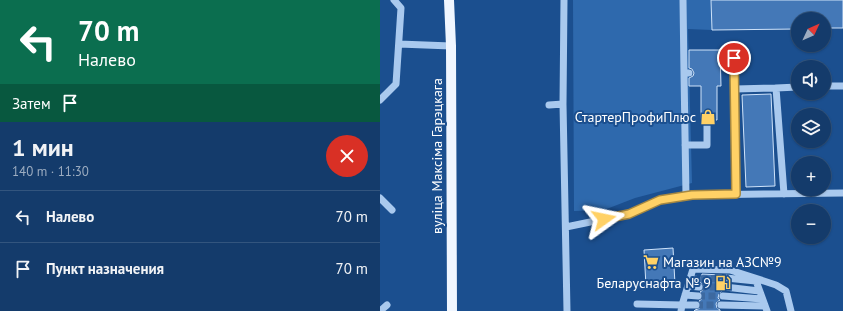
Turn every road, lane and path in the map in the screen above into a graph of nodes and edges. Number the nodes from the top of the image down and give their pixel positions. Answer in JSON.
{"nodes":[{"id":1,"x":394,"y":0,"type":"edge"},
{"id":2,"x":449,"y":0,"type":"edge"},
{"id":3,"x":564,"y":0,"type":"edge"},
{"id":4,"x":683,"y":0,"type":"edge"},
{"id":5,"x":398,"y":44,"type":"junction"},
{"id":6,"x":451,"y":46,"type":"junction"},
{"id":7,"x":734,"y":58,"type":"dead end"},
{"id":8,"x":831,"y":86,"type":"edge"},
{"id":9,"x":843,"y":86,"type":"edge"},
{"id":10,"x":791,"y":87,"type":"edge"},
{"id":11,"x":776,"y":88,"type":"junction"},
{"id":12,"x":735,"y":89,"type":"junction"},
{"id":13,"x":380,"y":100,"type":"edge"},
{"id":14,"x":563,"y":104,"type":"junction"},
{"id":15,"x":549,"y":105,"type":"dead end"},
{"id":16,"x":706,"y":125,"type":"dead end"},
{"id":17,"x":685,"y":145,"type":"junction"},
{"id":18,"x":843,"y":193,"type":"edge"},
{"id":19,"x":736,"y":194,"type":"junction"},
{"id":20,"x":784,"y":194,"type":"junction"},
{"id":21,"x":686,"y":196,"type":"junction"},
{"id":22,"x":380,"y":198,"type":"edge"},
{"id":23,"x":392,"y":210,"type":"dead end"},
{"id":24,"x":566,"y":227,"type":"junction"},
{"id":25,"x":726,"y":278,"type":"tunnel mouth"},
{"id":26,"x":756,"y":280,"type":"junction"},
{"id":27,"x":688,"y":286,"type":"junction"},
{"id":28,"x":699,"y":287,"type":"tunnel mouth"},
{"id":29,"x":725,"y":287,"type":"tunnel mouth"},
{"id":30,"x":760,"y":290,"type":"junction"},
{"id":31,"x":685,"y":295,"type":"junction"},
{"id":32,"x":698,"y":296,"type":"tunnel mouth"},
{"id":33,"x":723,"y":296,"type":"tunnel mouth"},
{"id":34,"x":762,"y":299,"type":"junction"},
{"id":35,"x":637,"y":304,"type":"dead end"},
{"id":36,"x":387,"y":305,"type":"dead end"},
{"id":37,"x":696,"y":305,"type":"tunnel mouth"},
{"id":38,"x":721,"y":305,"type":"tunnel mouth"},
{"id":39,"x":682,"y":308,"type":"edge"},
{"id":40,"x":766,"y":309,"type":"edge"},
{"id":41,"x":380,"y":311,"type":"edge"},
{"id":42,"x":452,"y":311,"type":"edge"},
{"id":43,"x":567,"y":311,"type":"edge"},
{"id":44,"x":791,"y":311,"type":"edge"}],
"edges":[{"from":1,"to":5,"type":"lane"},
{"from":2,"to":6,"type":"main road","name":"вуліца Максіма Гарэцкага"},
{"from":3,"to":14,"type":"lane"},
{"from":4,"to":17,"type":"lane"},
{"from":5,"to":6,"type":"lane"},
{"from":5,"to":13,"type":"lane"},
{"from":6,"to":42,"type":"main road","name":"вуліца Максіма Гарэцкага"},
{"from":7,"to":12,"type":"lane"},
{"from":8,"to":9,"type":"lane"},
{"from":10,"to":11,"type":"lane"},
{"from":11,"to":12,"type":"lane"},
{"from":11,"to":20,"type":"lane"},
{"from":12,"to":19,"type":"lane"},
{"from":14,"to":15,"type":"lane"},
{"from":14,"to":24,"type":"lane"},
{"from":16,"to":17,"type":"lane"},
{"from":17,"to":21,"type":"lane"},
{"from":18,"to":20,"type":"lane"},
{"from":19,"to":20,"type":"lane"},
{"from":19,"to":21,"type":"lane"},
{"from":21,"to":24,"type":"lane"},
{"from":22,"to":23,"type":"lane"},
{"from":24,"to":43,"type":"lane"},
{"from":25,"to":26,"type":"lane"},
{"from":26,"to":27,"type":"lane"},
{"from":26,"to":30,"type":"lane"},
{"from":26,"to":44,"type":"lane"},
{"from":27,"to":28,"type":"lane"},
{"from":27,"to":31,"type":"lane"},
{"from":29,"to":30,"type":"lane"},
{"from":30,"to":34,"type":"lane"},
{"from":31,"to":32,"type":"lane"},
{"from":31,"to":39,"type":"lane"},
{"from":33,"to":34,"type":"lane"},
{"from":34,"to":40,"type":"lane"},
{"from":35,"to":39,"type":"lane"},
{"from":36,"to":41,"type":"lane"},
{"from":37,"to":39,"type":"lane"},
{"from":38,"to":40,"type":"lane"}]}
